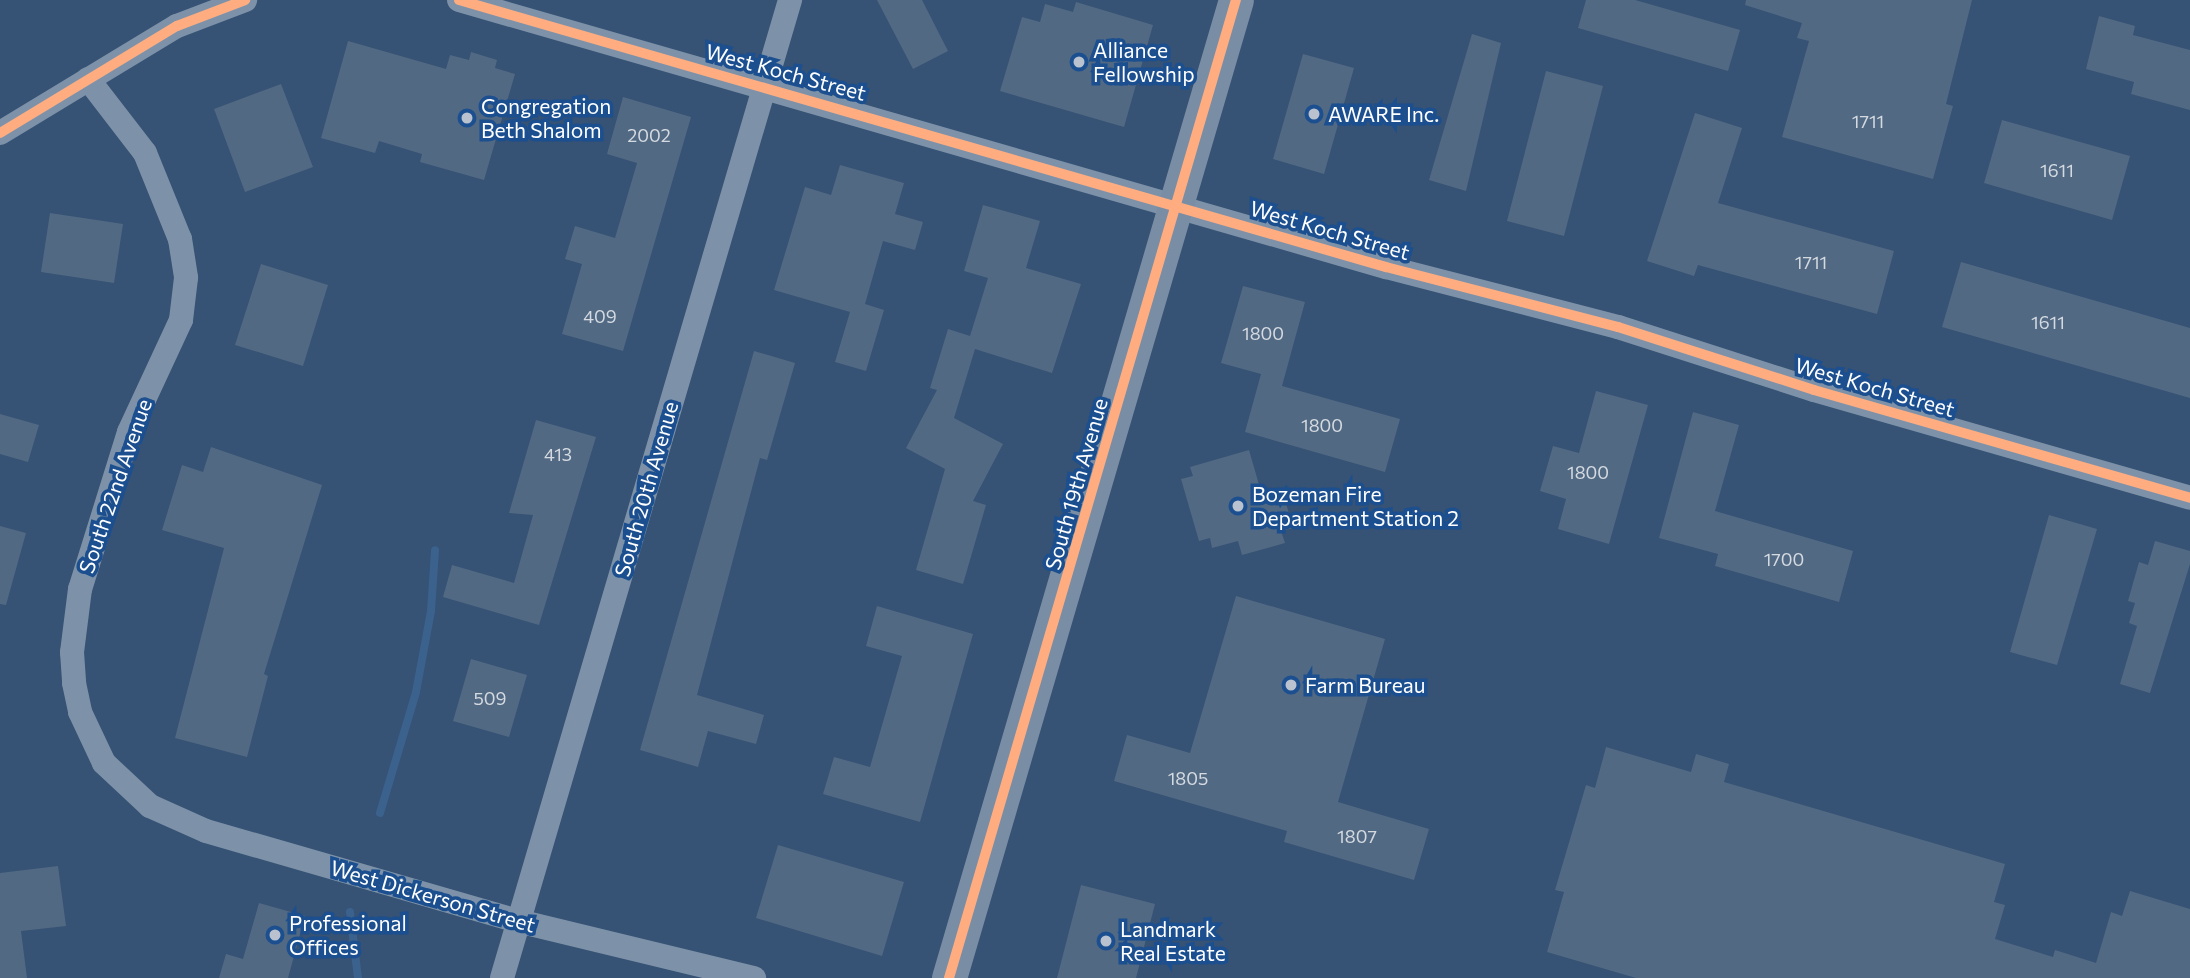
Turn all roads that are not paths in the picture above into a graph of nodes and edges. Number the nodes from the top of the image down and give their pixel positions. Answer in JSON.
{"nodes":[{"id":1,"x":245,"y":0,"type":"edge"},
{"id":2,"x":459,"y":0,"type":"edge"},
{"id":3,"x":790,"y":0,"type":"edge"},
{"id":4,"x":1236,"y":0,"type":"edge"},
{"id":5,"x":88,"y":79,"type":"junction"},
{"id":6,"x":765,"y":85,"type":"junction"},
{"id":7,"x":0,"y":133,"type":"edge"},
{"id":8,"x":1178,"y":207,"type":"junction"},
{"id":9,"x":2190,"y":498,"type":"edge"},
{"id":10,"x":124,"y":786,"type":"joint"},
{"id":11,"x":518,"y":920,"type":"junction"},
{"id":12,"x":502,"y":978,"type":"edge"},
{"id":13,"x":754,"y":978,"type":"edge"},
{"id":14,"x":949,"y":978,"type":"edge"}],
"edges":[{"from":1,"to":5,"type":"street"},
{"from":2,"to":6,"type":"street","name":"West Koch Street"},
{"from":3,"to":6,"type":"street","name":"South 20th Avenue"},
{"from":4,"to":8,"type":"main road","name":"South 19th Avenue"},
{"from":5,"to":7,"type":"street"},
{"from":5,"to":10,"type":"street","name":"South 22nd Avenue"},
{"from":6,"to":8,"type":"street","name":"West Koch Street"},
{"from":6,"to":11,"type":"street","name":"South 20th Avenue"},
{"from":8,"to":9,"type":"street","name":"West Koch Street"},
{"from":8,"to":14,"type":"main road","name":"South 19th Avenue"},
{"from":10,"to":11,"type":"street","name":"West Dickerson Street"},
{"from":11,"to":12,"type":"street","name":"South 20th Avenue"},
{"from":11,"to":13,"type":"street","name":"West Dickerson Street"}]}
